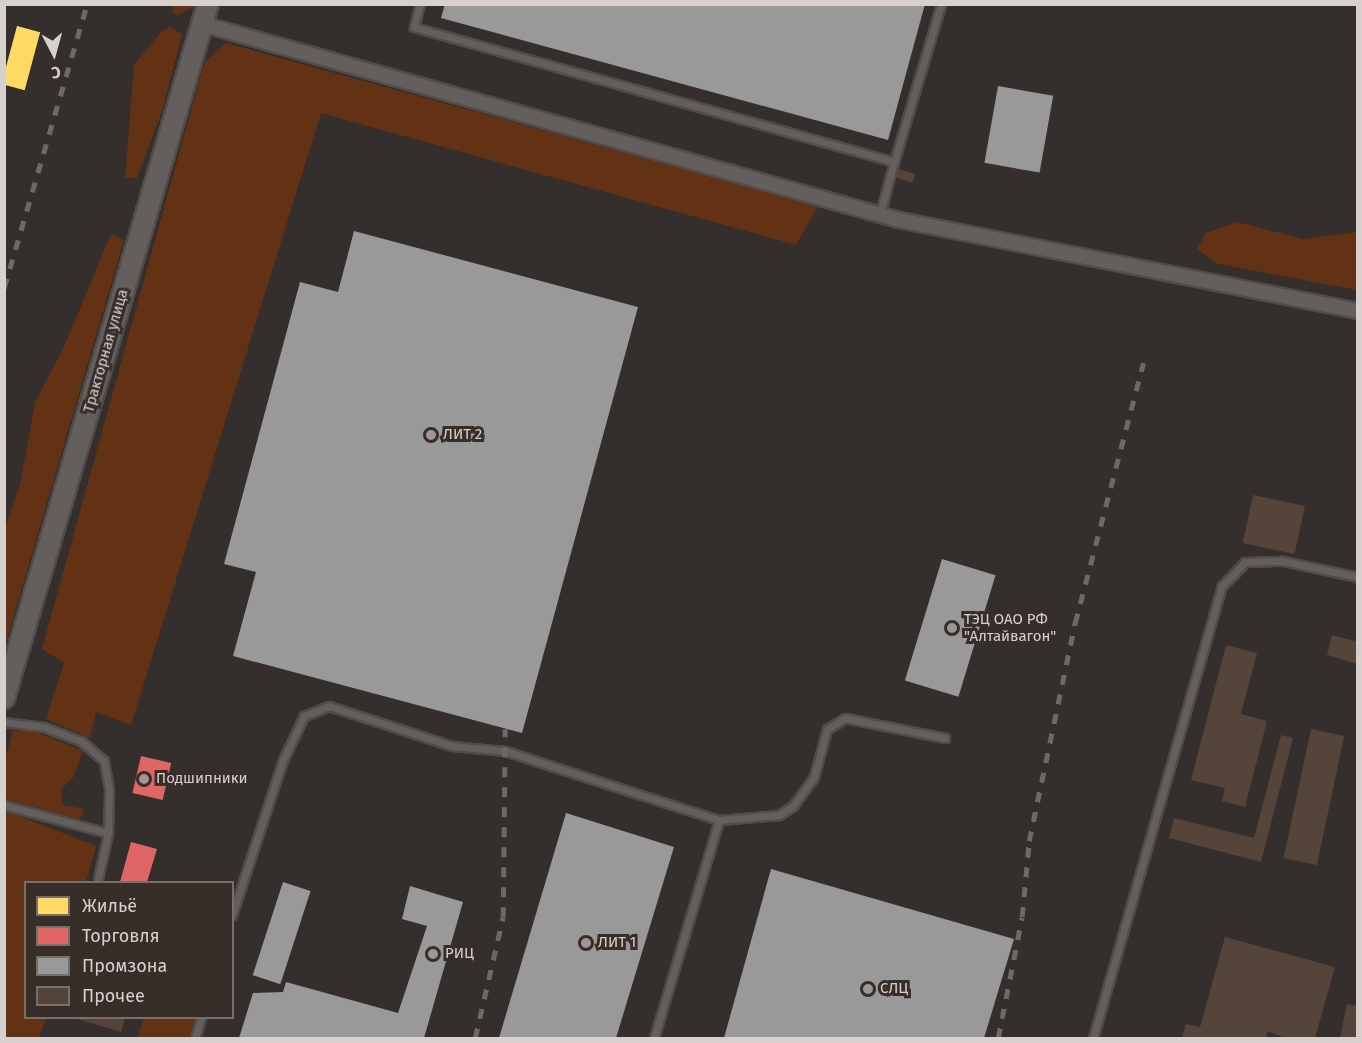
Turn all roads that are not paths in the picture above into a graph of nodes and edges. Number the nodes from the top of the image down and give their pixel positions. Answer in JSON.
{"nodes":[{"id":1,"x":207,"y":4,"type":"edge"},
{"id":2,"x":420,"y":4,"type":"edge"},
{"id":3,"x":940,"y":4,"type":"edge"},
{"id":4,"x":202,"y":24,"type":"junction"},
{"id":5,"x":894,"y":162,"type":"junction"},
{"id":6,"x":880,"y":214,"type":"junction"},
{"id":7,"x":1358,"y":311,"type":"edge"},
{"id":8,"x":1358,"y":577,"type":"edge"},
{"id":9,"x":4,"y":698,"type":"edge"},
{"id":10,"x":4,"y":722,"type":"edge"},
{"id":11,"x":945,"y":738,"type":"dead end"},
{"id":12,"x":4,"y":804,"type":"edge"},
{"id":13,"x":719,"y":820,"type":"junction"},
{"id":14,"x":108,"y":833,"type":"junction"},
{"id":15,"x":98,"y":879,"type":"dead end"},
{"id":16,"x":234,"y":909,"type":"edge"},
{"id":17,"x":200,"y":1019,"type":"edge"},
{"id":18,"x":195,"y":1038,"type":"edge"},
{"id":19,"x":654,"y":1038,"type":"edge"},
{"id":20,"x":1093,"y":1038,"type":"edge"}],
"edges":[{"from":1,"to":4,"type":"street","name":"Тракторная улица"},
{"from":2,"to":5,"type":"lane"},
{"from":3,"to":5,"type":"lane"},
{"from":4,"to":6,"type":"street"},
{"from":4,"to":9,"type":"street","name":"Тракторная улица"},
{"from":5,"to":6,"type":"lane"},
{"from":6,"to":7,"type":"street"},
{"from":8,"to":20,"type":"lane"},
{"from":10,"to":14,"type":"lane"},
{"from":11,"to":13,"type":"lane"},
{"from":12,"to":14,"type":"lane"},
{"from":13,"to":16,"type":"lane"},
{"from":13,"to":19,"type":"lane"},
{"from":14,"to":15,"type":"lane"},
{"from":17,"to":18,"type":"lane"}]}
